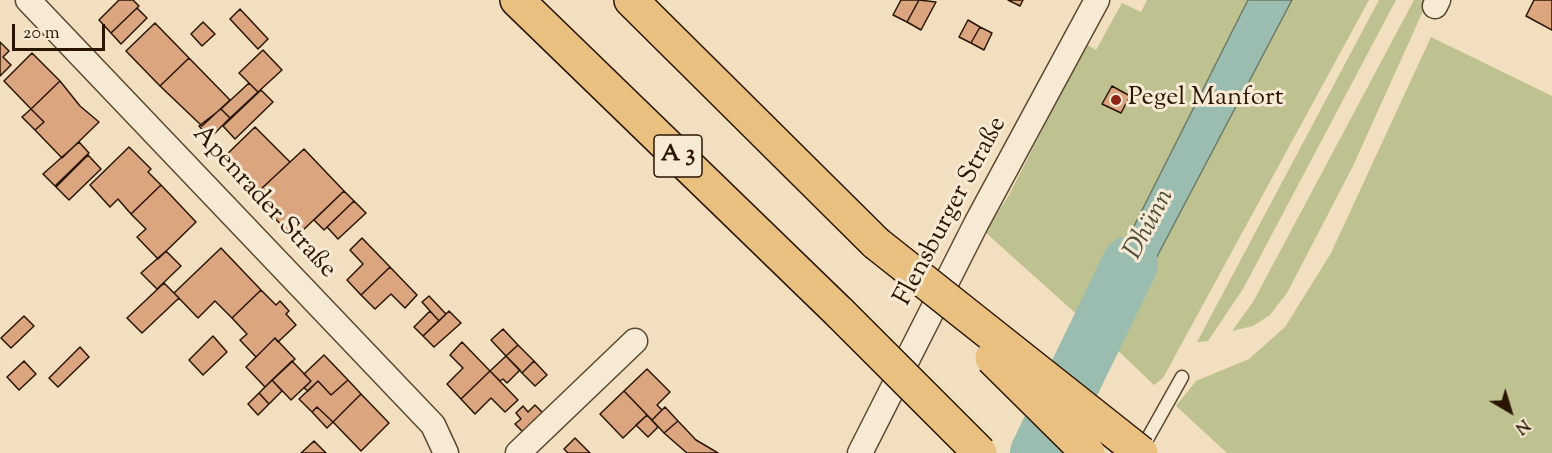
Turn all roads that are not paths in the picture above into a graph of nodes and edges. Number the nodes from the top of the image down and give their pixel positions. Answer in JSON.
{"nodes":[{"id":1,"x":28,"y":0,"type":"edge"},
{"id":2,"x":517,"y":0,"type":"edge"},
{"id":3,"x":631,"y":0,"type":"edge"},
{"id":4,"x":1097,"y":0,"type":"edge"},
{"id":5,"x":876,"y":243,"type":"junction"},
{"id":6,"x":840,"y":313,"type":"junction"},
{"id":7,"x":635,"y":341,"type":"dead end"},
{"id":8,"x":1182,"y":377,"type":"dead end"},
{"id":9,"x":446,"y":453,"type":"edge"},
{"id":10,"x":518,"y":453,"type":"edge"},
{"id":11,"x":860,"y":453,"type":"edge"},
{"id":12,"x":947,"y":453,"type":"edge"},
{"id":13,"x":980,"y":453,"type":"edge"},
{"id":14,"x":1088,"y":453,"type":"edge"},
{"id":15,"x":1140,"y":453,"type":"edge"}],
"edges":[{"from":1,"to":9,"type":"street","name":"Apenrader Straße"},
{"from":2,"to":6,"type":"highway","number":"A 3"},
{"from":3,"to":5,"type":"highway"},
{"from":4,"to":11,"type":"street","name":"Flensburger Straße"},
{"from":5,"to":14,"type":"highway","bridge":true},
{"from":5,"to":15,"type":"highway","bridge":true},
{"from":6,"to":12,"type":"highway","bridge":true},
{"from":6,"to":13,"type":"highway","number":"A 3","bridge":true},
{"from":7,"to":10,"type":"street"},
{"from":8,"to":15,"type":"lane"}]}
